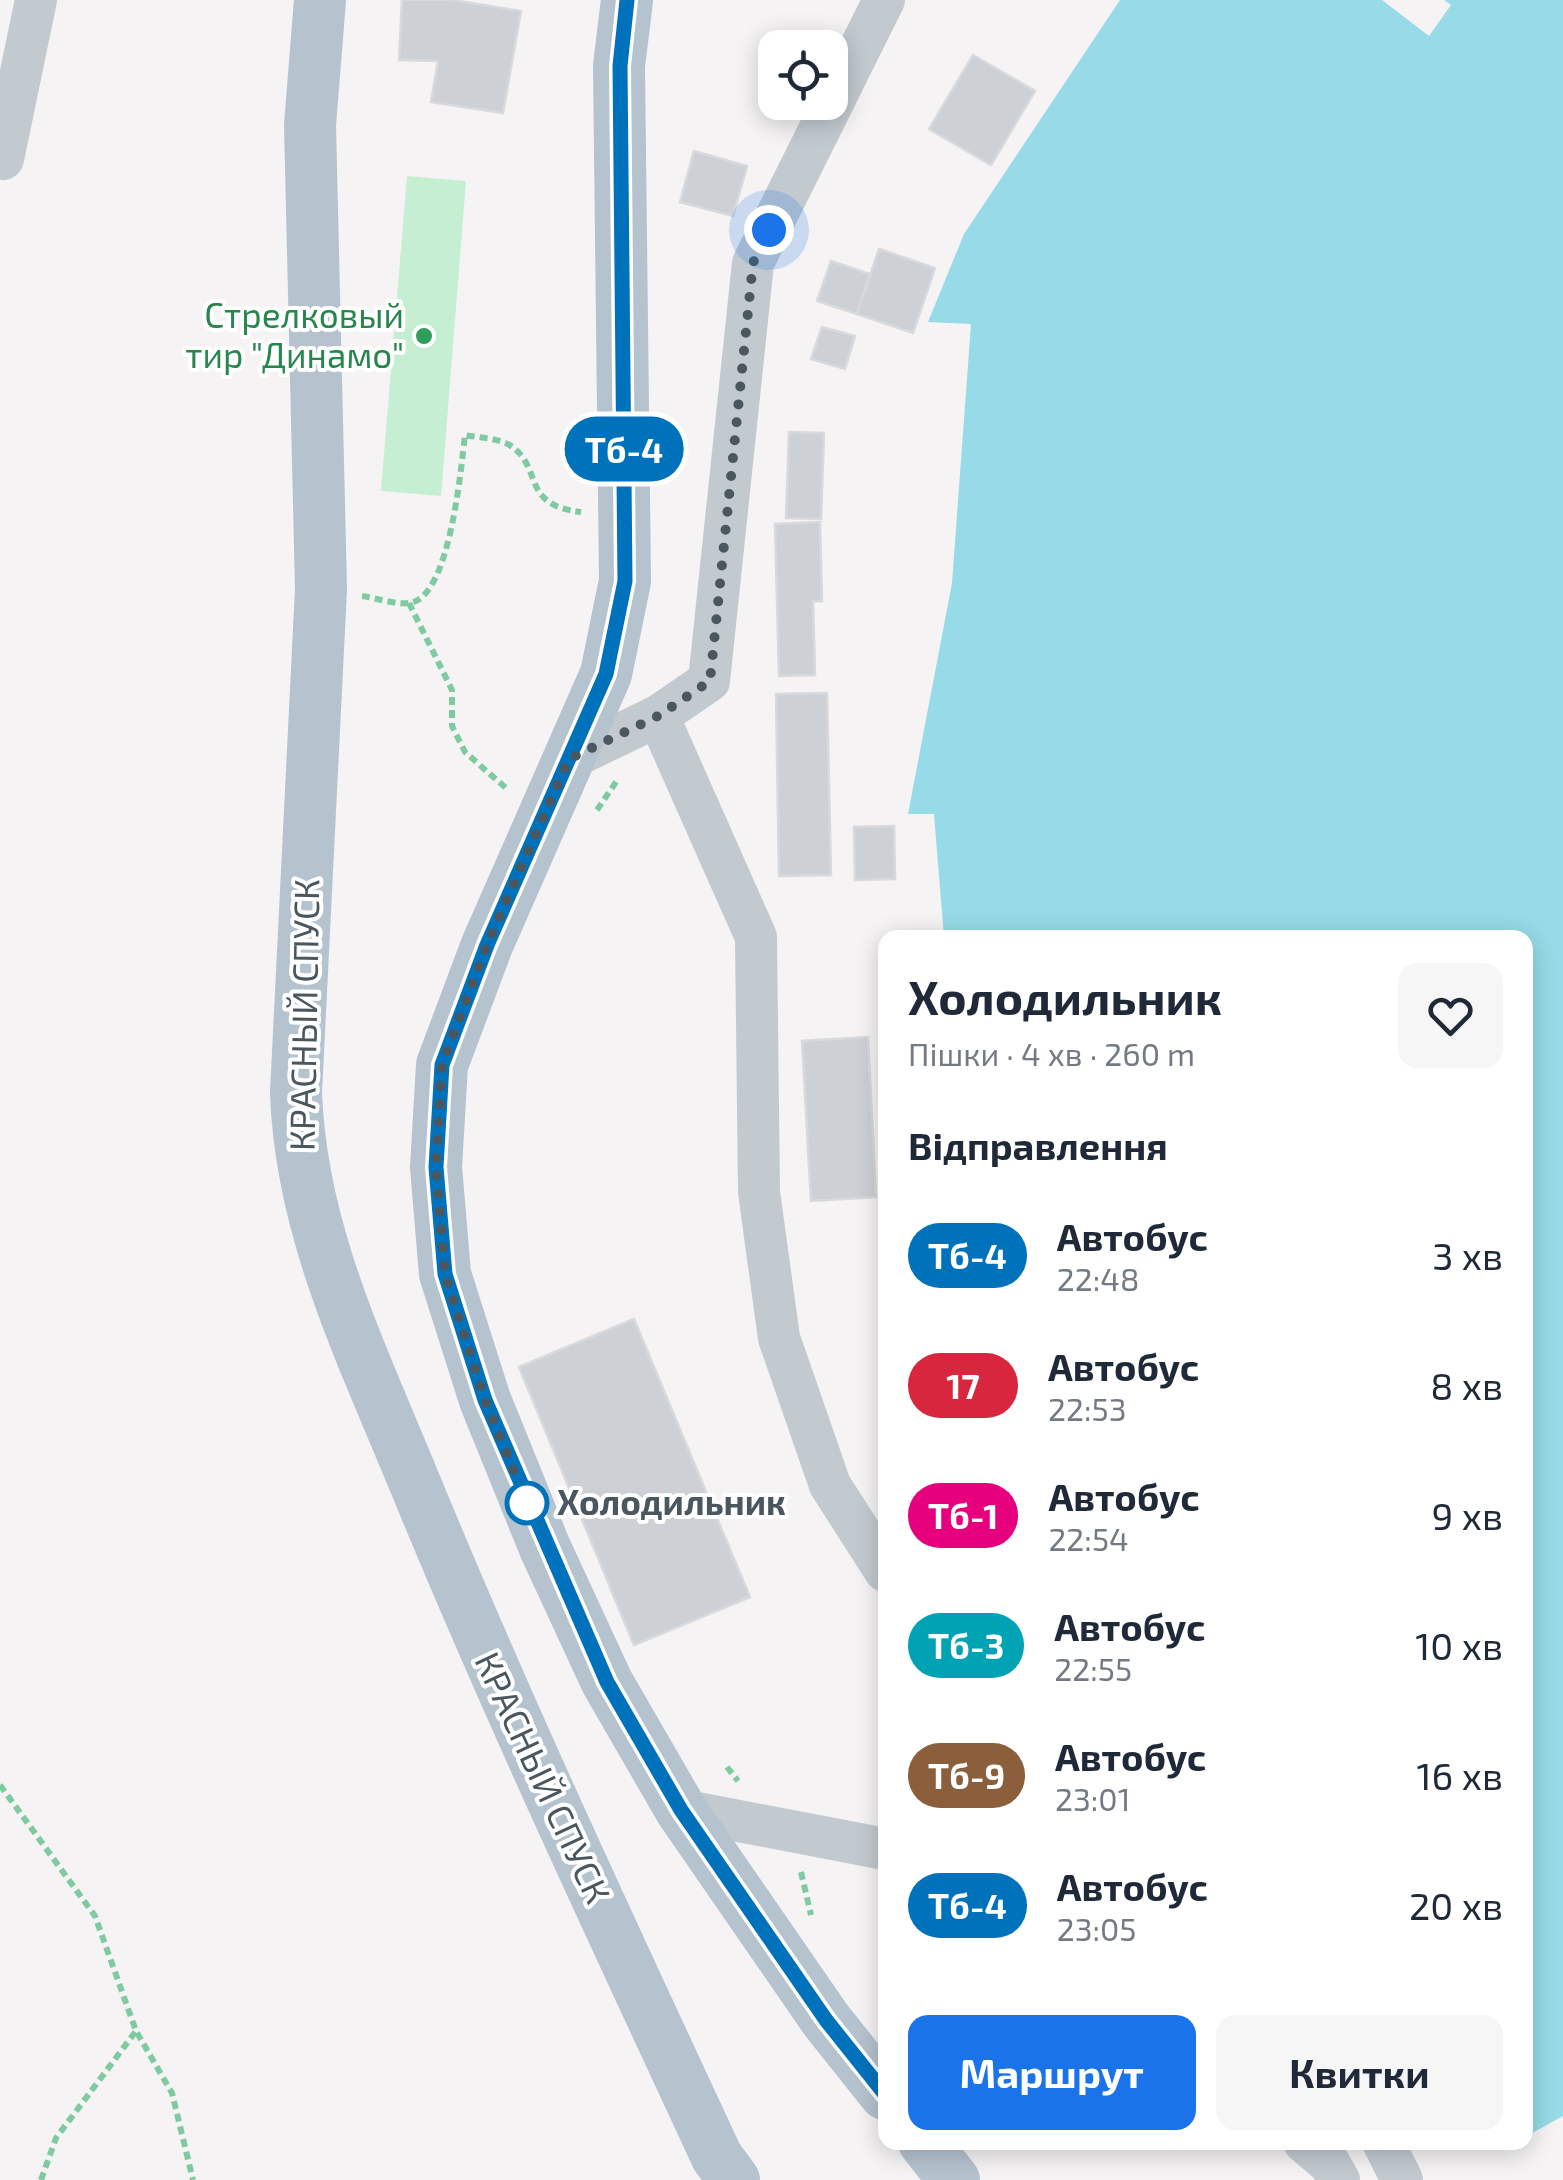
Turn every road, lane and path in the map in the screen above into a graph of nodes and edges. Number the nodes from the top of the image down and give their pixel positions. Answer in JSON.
{"nodes":[{"id":1,"x":36,"y":0,"type":"edge"},
{"id":2,"x":320,"y":0,"type":"edge"},
{"id":3,"x":627,"y":0,"type":"edge"},
{"id":4,"x":884,"y":0,"type":"edge"},
{"id":5,"x":3,"y":159,"type":"dead end"},
{"id":6,"x":592,"y":514,"type":"dead end"},
{"id":7,"x":351,"y":594,"type":"dead end"},
{"id":8,"x":409,"y":603,"type":"junction"},
{"id":9,"x":658,"y":716,"type":"junction"},
{"id":10,"x":569,"y":759,"type":"junction"},
{"id":11,"x":545,"y":813,"type":"junction"},
{"id":12,"x":878,"y":1560,"type":"edge"},
{"id":13,"x":0,"y":1785,"type":"edge"},
{"id":14,"x":681,"y":1810,"type":"junction"},
{"id":15,"x":878,"y":1847,"type":"edge"},
{"id":16,"x":136,"y":2031,"type":"junction"},
{"id":17,"x":878,"y":2085,"type":"edge"},
{"id":18,"x":930,"y":2150,"type":"edge"},
{"id":19,"x":1313,"y":2150,"type":"edge"},
{"id":20,"x":1387,"y":2150,"type":"edge"},
{"id":21,"x":41,"y":2180,"type":"edge"},
{"id":22,"x":192,"y":2180,"type":"edge"},
{"id":23,"x":734,"y":2180,"type":"edge"},
{"id":24,"x":954,"y":2180,"type":"edge"},
{"id":25,"x":1339,"y":2180,"type":"edge"},
{"id":26,"x":1402,"y":2180,"type":"edge"}],
"edges":[{"from":1,"to":5,"type":"lane"},
{"from":2,"to":23,"type":"main road","name":"КРАСНЫЙ СПУСК"},
{"from":3,"to":10,"type":"main road"},
{"from":4,"to":9,"type":"lane"},
{"from":6,"to":8,"type":"path"},
{"from":7,"to":8,"type":"path"},
{"from":8,"to":11,"type":"path"},
{"from":9,"to":10,"type":"lane"},
{"from":9,"to":12,"type":"lane"},
{"from":10,"to":11,"type":"main road"},
{"from":11,"to":14,"type":"main road"},
{"from":13,"to":16,"type":"path"},
{"from":14,"to":15,"type":"lane"},
{"from":14,"to":17,"type":"main road"},
{"from":16,"to":21,"type":"path"},
{"from":16,"to":22,"type":"path"},
{"from":18,"to":24,"type":"main road"},
{"from":19,"to":25,"type":"lane"},
{"from":20,"to":26,"type":"lane"}]}
